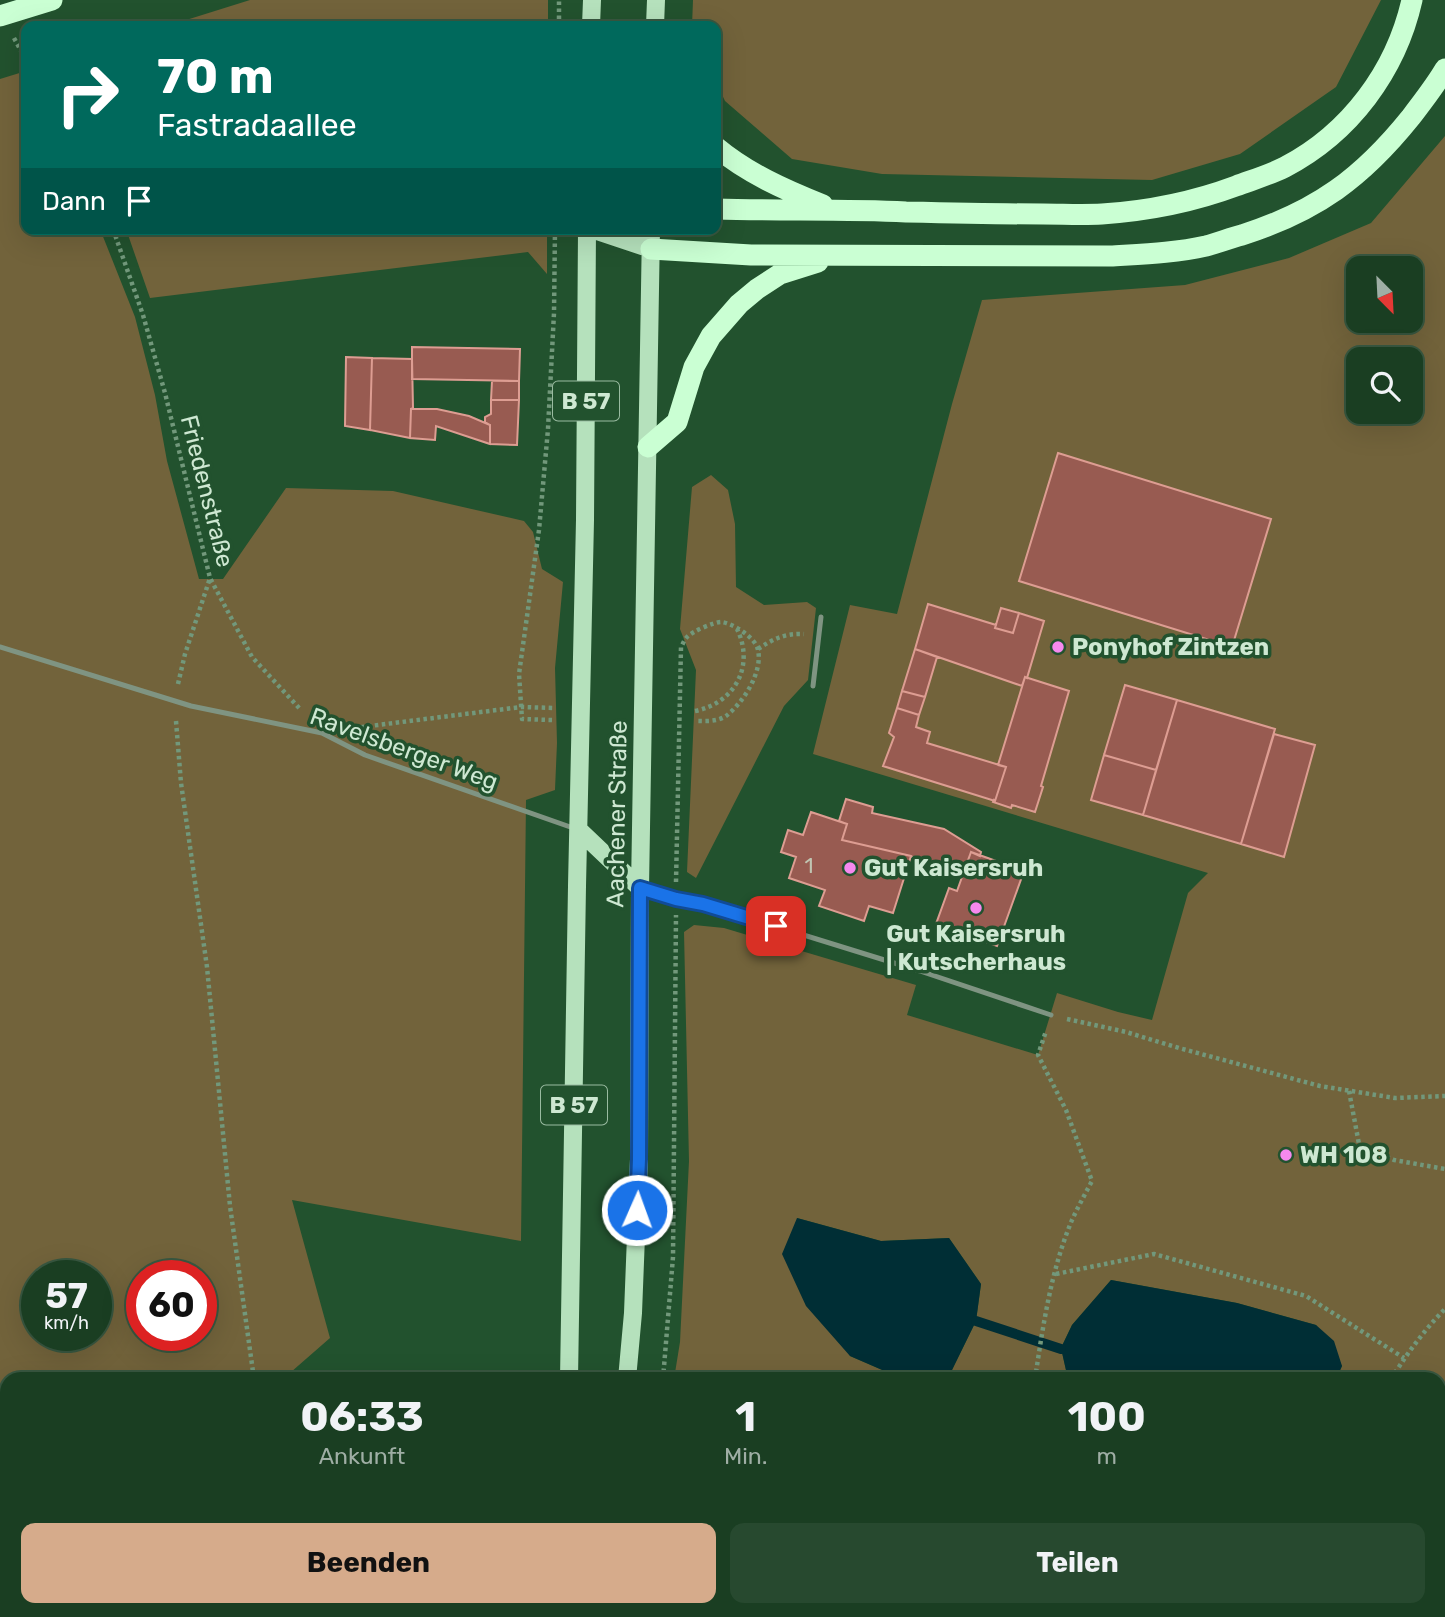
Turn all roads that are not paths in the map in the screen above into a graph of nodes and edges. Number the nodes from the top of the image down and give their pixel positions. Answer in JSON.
{"nodes":[{"id":1,"x":52,"y":0,"type":"edge"},
{"id":2,"x":592,"y":0,"type":"edge"},
{"id":3,"x":656,"y":0,"type":"edge"},
{"id":4,"x":1412,"y":0,"type":"edge"},
{"id":5,"x":0,"y":16,"type":"edge"},
{"id":6,"x":591,"y":21,"type":"edge"},
{"id":7,"x":655,"y":21,"type":"edge"},
{"id":8,"x":1445,"y":69,"type":"edge"},
{"id":9,"x":721,"y":151,"type":"edge"},
{"id":10,"x":721,"y":209,"type":"edge"},
{"id":11,"x":835,"y":209,"type":"junction"},
{"id":12,"x":589,"y":235,"type":"edge"},
{"id":13,"x":626,"y":235,"type":"edge"},
{"id":14,"x":651,"y":239,"type":"edge"},
{"id":15,"x":842,"y":256,"type":"junction"},
{"id":16,"x":648,"y":447,"type":"junction"},
{"id":17,"x":821,"y":617,"type":"dead end"},
{"id":18,"x":0,"y":648,"type":"edge"},
{"id":19,"x":813,"y":686,"type":"dead end"},
{"id":20,"x":579,"y":830,"type":"junction"},
{"id":21,"x":640,"y":888,"type":"junction"},
{"id":22,"x":1051,"y":1015,"type":"road end"},
{"id":23,"x":569,"y":1372,"type":"edge"},
{"id":24,"x":628,"y":1372,"type":"edge"}],
"edges":[{"from":1,"to":5,"type":"highway","bridge":true},
{"from":2,"to":6,"type":"main road"},
{"from":3,"to":7,"type":"main road"},
{"from":4,"to":11,"type":"highway"},
{"from":8,"to":15,"type":"highway"},
{"from":9,"to":11,"type":"highway"},
{"from":10,"to":11,"type":"highway"},
{"from":12,"to":20,"type":"main road","name":"Aachener Straße","number":"B 57"},
{"from":13,"to":14,"type":"main road"},
{"from":14,"to":15,"type":"highway"},
{"from":14,"to":16,"type":"main road","name":"Aachener Straße","number":"B 57"},
{"from":15,"to":16,"type":"highway"},
{"from":16,"to":21,"type":"main road","name":"Aachener Straße","number":"B 57"},
{"from":17,"to":19,"type":"lane"},
{"from":18,"to":20,"type":"lane","name":"Ravelsberger Weg"},
{"from":20,"to":21,"type":"main road"},
{"from":20,"to":23,"type":"main road","name":"Aachener Straße","number":"B 57"},
{"from":21,"to":22,"type":"lane"},
{"from":21,"to":24,"type":"main road","name":"Aachener Straße","number":"B 57"}]}
